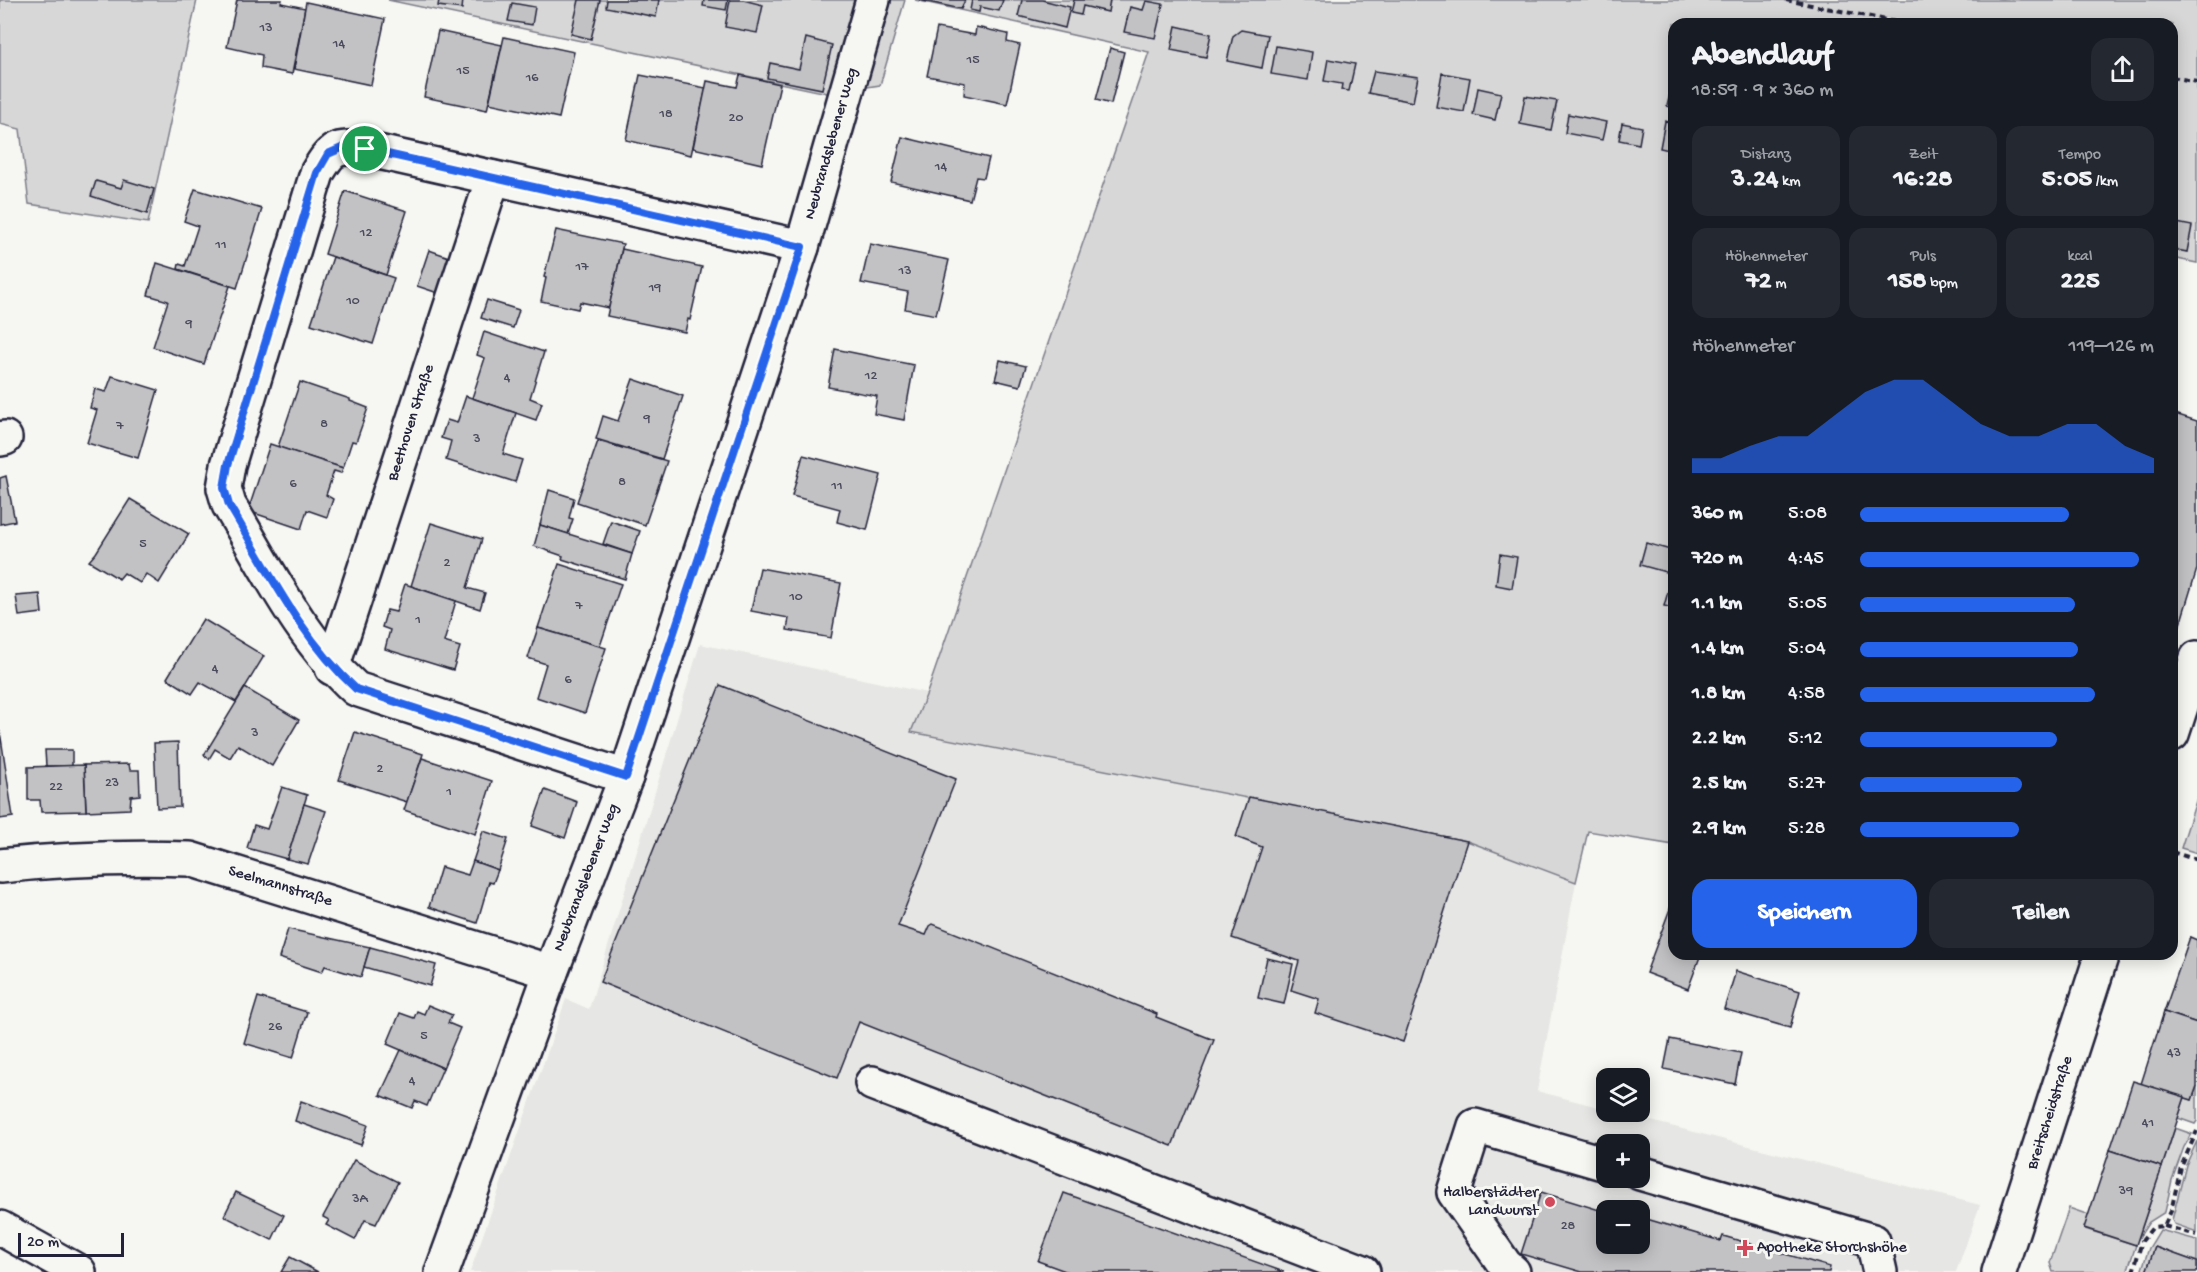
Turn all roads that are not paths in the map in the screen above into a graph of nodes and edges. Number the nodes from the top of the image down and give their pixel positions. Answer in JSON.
{"nodes":[{"id":1,"x":873,"y":0,"type":"edge"},
{"id":2,"x":492,"y":178,"type":"junction"},
{"id":3,"x":802,"y":247,"type":"junction"},
{"id":4,"x":2197,"y":658,"type":"edge"},
{"id":5,"x":333,"y":668,"type":"junction"},
{"id":6,"x":2178,"y":717,"type":"edge"},
{"id":7,"x":626,"y":777,"type":"junction"},
{"id":8,"x":0,"y":866,"type":"edge"},
{"id":9,"x":2100,"y":960,"type":"edge"},
{"id":10,"x":551,"y":972,"type":"junction"},
{"id":11,"x":872,"y":1083,"type":"dead end"},
{"id":12,"x":1596,"y":1161,"type":"edge"},
{"id":13,"x":1650,"y":1176,"type":"edge"},
{"id":14,"x":0,"y":1228,"type":"edge"},
{"id":15,"x":79,"y":1272,"type":"edge"},
{"id":16,"x":442,"y":1272,"type":"edge"},
{"id":17,"x":1363,"y":1272,"type":"edge"},
{"id":18,"x":1513,"y":1272,"type":"edge"},
{"id":19,"x":1880,"y":1272,"type":"edge"},
{"id":20,"x":1999,"y":1272,"type":"edge"}],
"edges":[{"from":1,"to":3,"type":"street","name":"Neubrandslebener Weg"},
{"from":2,"to":3,"type":"street"},
{"from":2,"to":5,"type":"street","name":"Beethoven Straße"},
{"from":2,"to":5,"type":"street"},
{"from":3,"to":7,"type":"street","name":"Neubrandslebener Weg"},
{"from":4,"to":6,"type":"street"},
{"from":5,"to":7,"type":"street"},
{"from":7,"to":10,"type":"street","name":"Neubrandslebener Weg"},
{"from":8,"to":10,"type":"street","name":"Seelmannstraße"},
{"from":9,"to":20,"type":"street","name":"Breitscheidstraße"},
{"from":10,"to":16,"type":"street","name":"Neubrandslebener Weg"},
{"from":11,"to":17,"type":"street"},
{"from":12,"to":18,"type":"street"},
{"from":13,"to":19,"type":"street"},
{"from":14,"to":15,"type":"street"}]}
